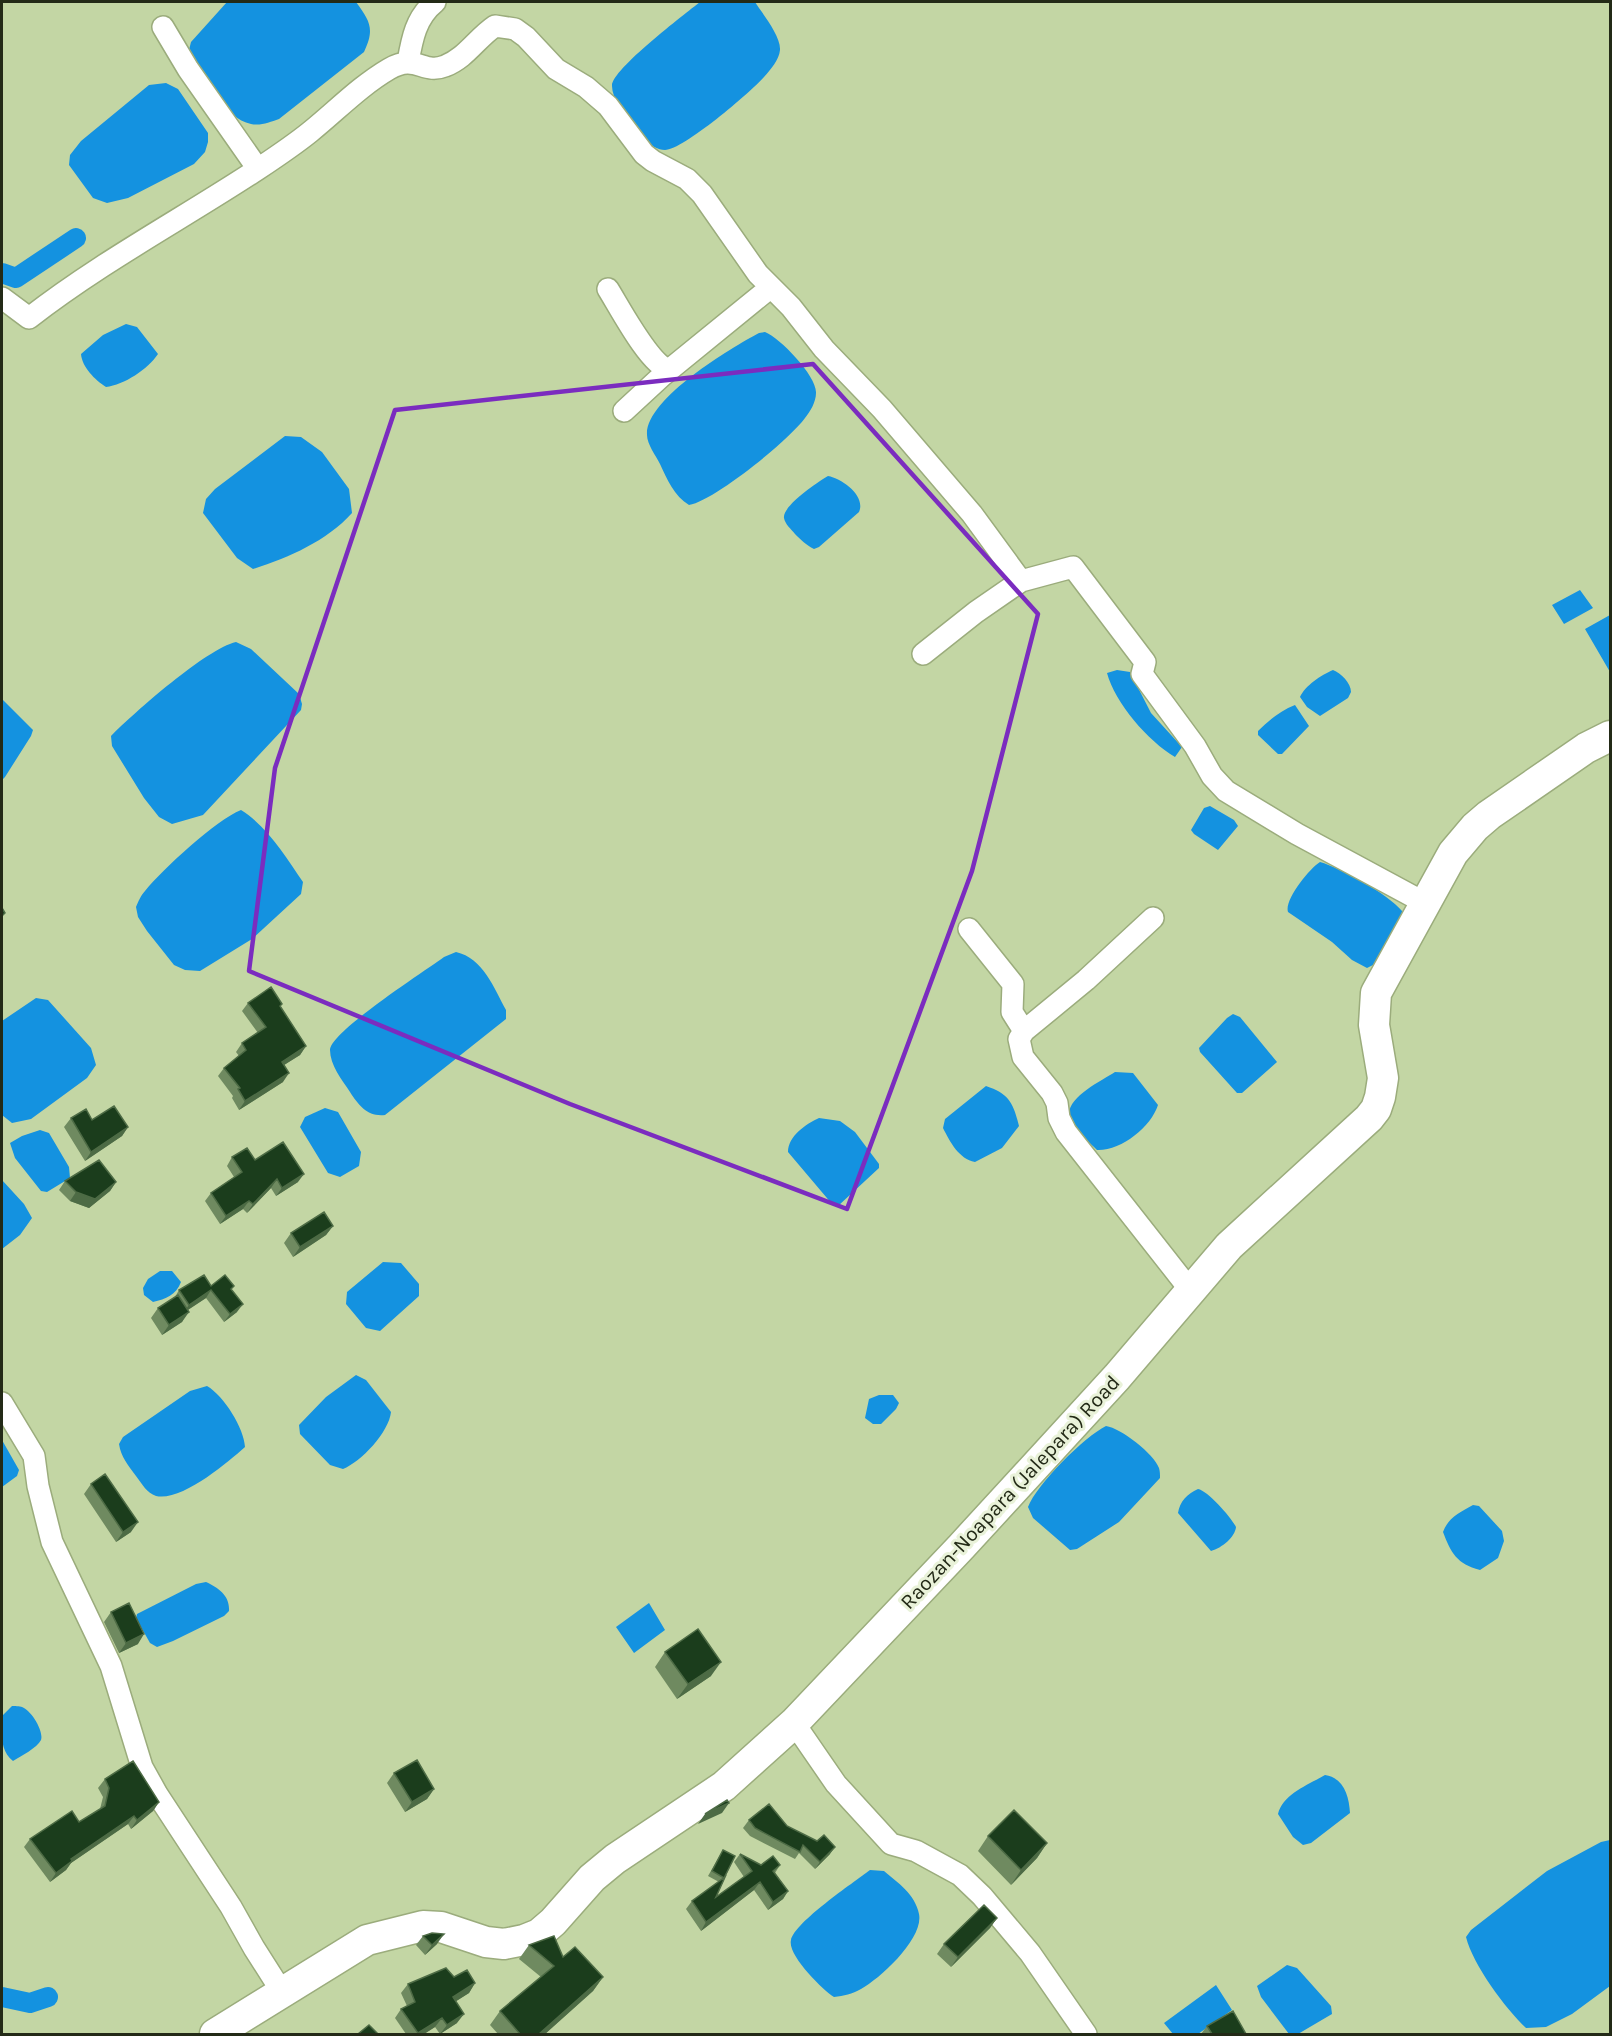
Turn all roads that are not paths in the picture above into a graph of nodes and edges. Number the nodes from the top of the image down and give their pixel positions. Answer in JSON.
{"nodes":[{"id":1,"x":435,"y":2,"type":"edge"},
{"id":2,"x":163,"y":27,"type":"dead end"},
{"id":3,"x":408,"y":62,"type":"junction"},
{"id":4,"x":258,"y":169,"type":"junction"},
{"id":5,"x":771,"y":287,"type":"junction"},
{"id":6,"x":608,"y":290,"type":"dead end"},
{"id":7,"x":2,"y":298,"type":"edge"},
{"id":8,"x":669,"y":370,"type":"junction"},
{"id":9,"x":624,"y":411,"type":"dead end"},
{"id":10,"x":1022,"y":581,"type":"junction"},
{"id":11,"x":922,"y":654,"type":"dead end"},
{"id":12,"x":1611,"y":736,"type":"edge"},
{"id":13,"x":1425,"y":903,"type":"junction"},
{"id":14,"x":1153,"y":918,"type":"dead end"},
{"id":15,"x":969,"y":928,"type":"dead end"},
{"id":16,"x":1024,"y":1031,"type":"junction"},
{"id":17,"x":1191,"y":1291,"type":"junction"},
{"id":18,"x":2,"y":1402,"type":"edge"},
{"id":19,"x":794,"y":1723,"type":"junction"},
{"id":20,"x":282,"y":1992,"type":"junction"},
{"id":21,"x":215,"y":2034,"type":"edge"},
{"id":22,"x":1086,"y":2034,"type":"edge"}],
"edges":[{"from":1,"to":3,"type":"street"},
{"from":2,"to":4,"type":"street"},
{"from":3,"to":4,"type":"street"},
{"from":3,"to":5,"type":"street"},
{"from":4,"to":7,"type":"street"},
{"from":5,"to":8,"type":"street"},
{"from":5,"to":10,"type":"street"},
{"from":6,"to":8,"type":"street"},
{"from":8,"to":9,"type":"street"},
{"from":10,"to":11,"type":"street"},
{"from":10,"to":13,"type":"street"},
{"from":12,"to":13,"type":"main road","name":"Raozan-Noapara (Jalepara) Road"},
{"from":13,"to":17,"type":"main road","name":"Raozan-Noapara (Jalepara) Road"},
{"from":14,"to":16,"type":"street"},
{"from":15,"to":16,"type":"street"},
{"from":16,"to":17,"type":"street"},
{"from":17,"to":19,"type":"main road","name":"Raozan-Noapara (Jalepara) Road"},
{"from":18,"to":20,"type":"street"},
{"from":19,"to":20,"type":"main road","name":"Raozan-Noapara (Jalepara) Road"},
{"from":19,"to":22,"type":"street"},
{"from":20,"to":21,"type":"main road","name":"Raozan-Noapara (Jalepara) Road"}]}
